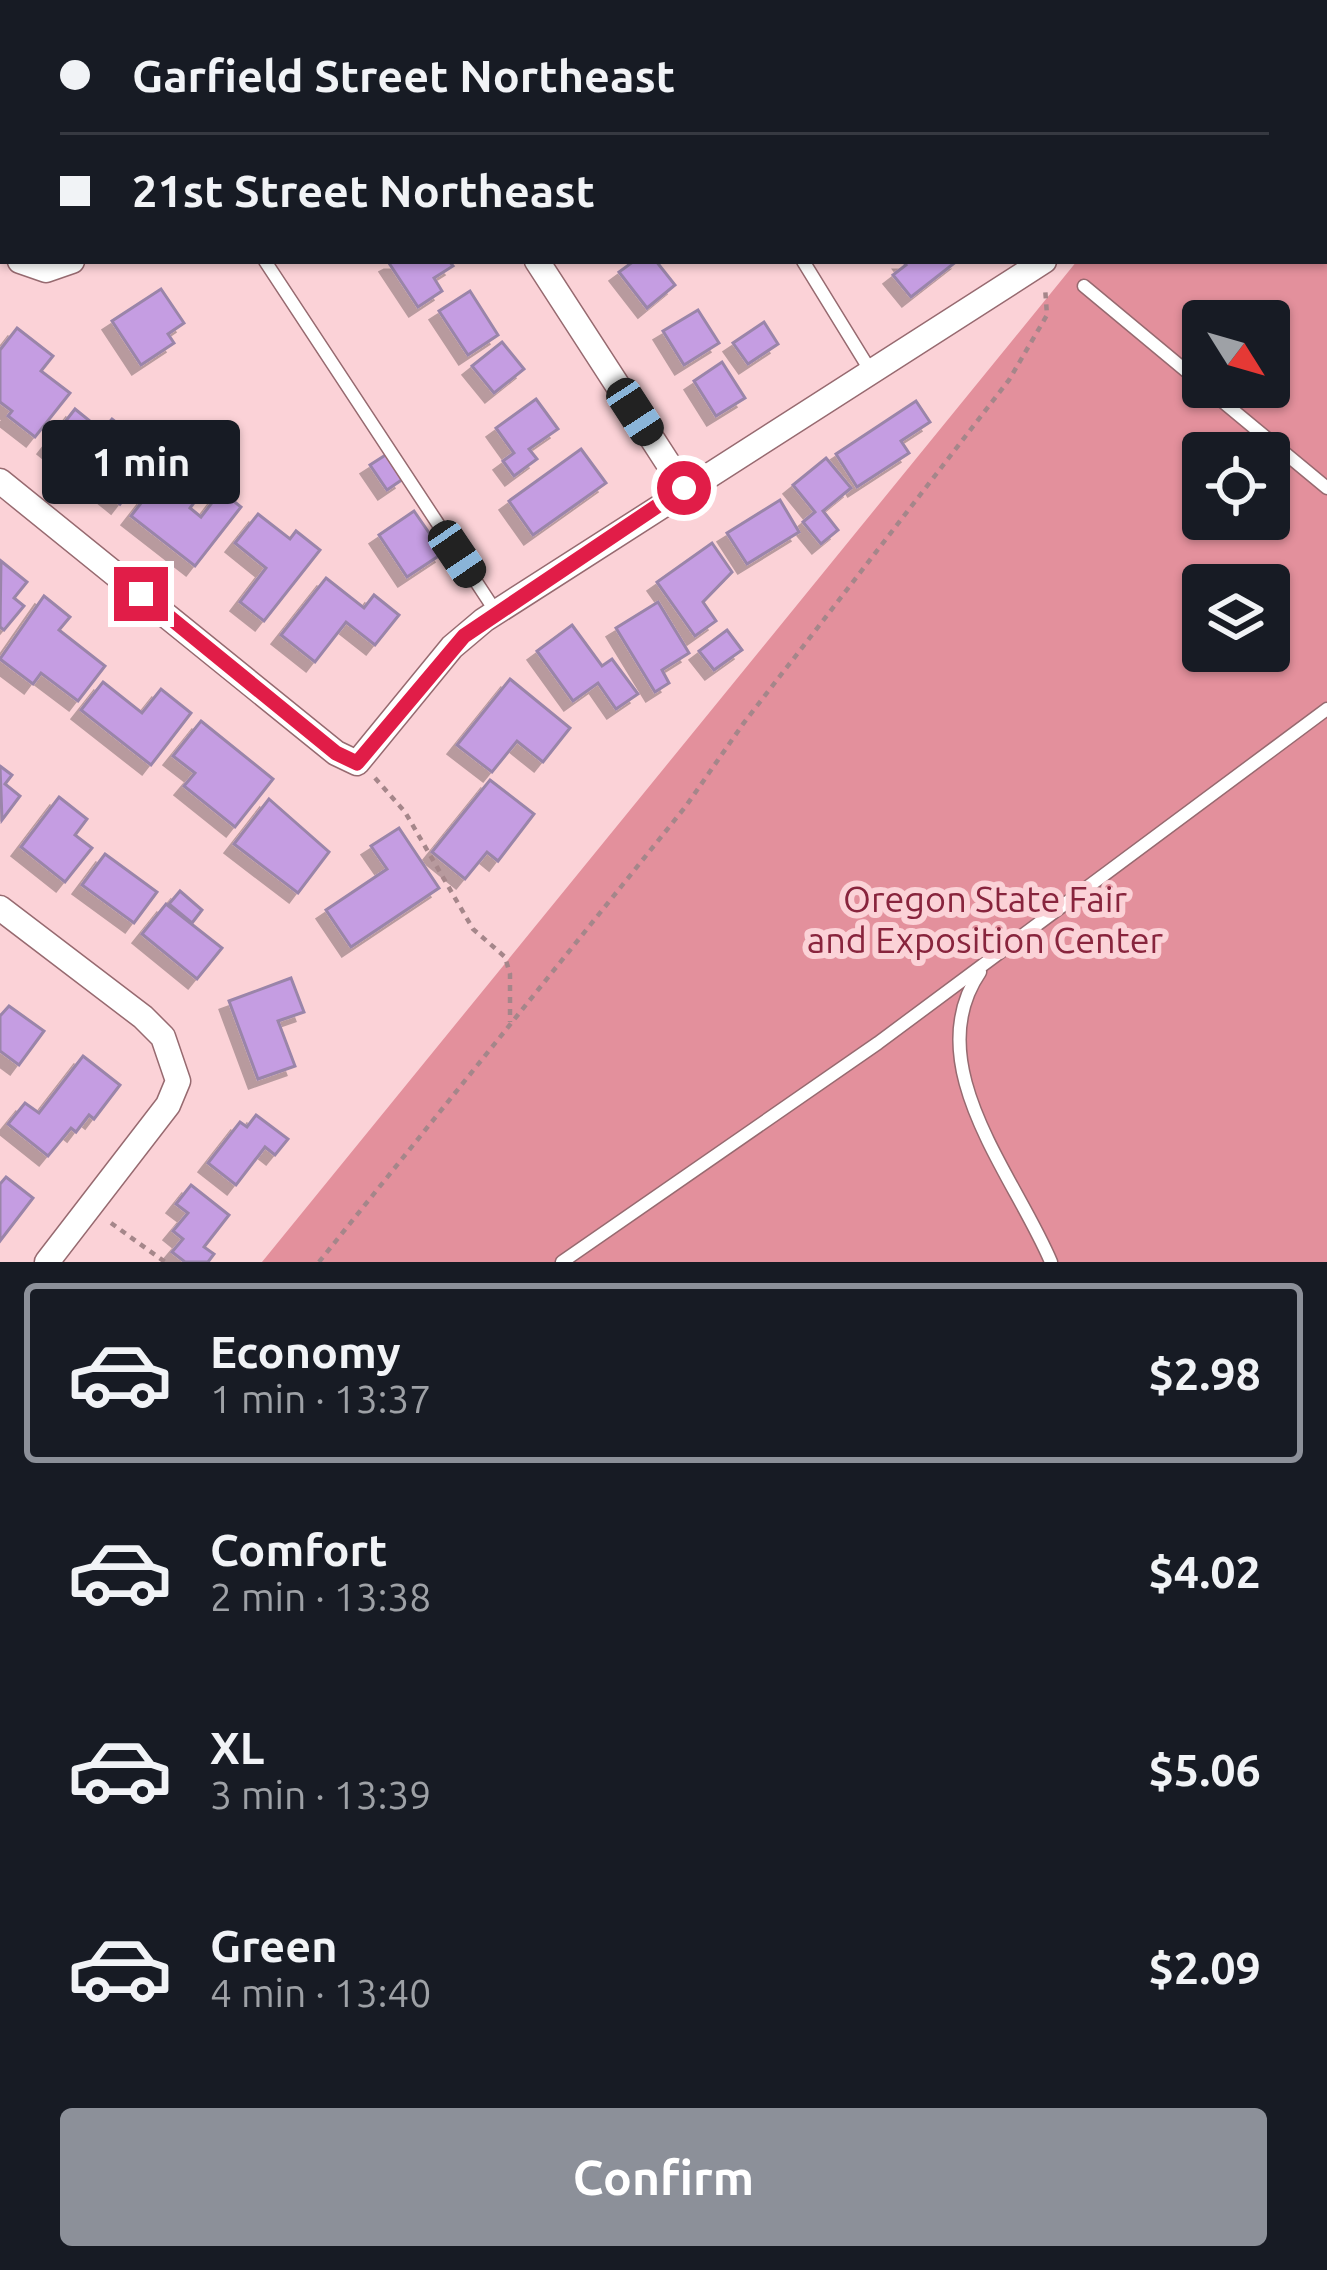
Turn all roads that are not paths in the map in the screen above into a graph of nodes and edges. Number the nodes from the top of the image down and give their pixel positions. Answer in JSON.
{"nodes":[{"id":1,"x":26,"y":264,"type":"edge"},
{"id":2,"x":63,"y":264,"type":"edge"},
{"id":3,"x":267,"y":264,"type":"edge"},
{"id":4,"x":539,"y":264,"type":"edge"},
{"id":5,"x":805,"y":264,"type":"edge"},
{"id":6,"x":1040,"y":264,"type":"edge"},
{"id":7,"x":1084,"y":286,"type":"dead end"},
{"id":8,"x":1182,"y":368,"type":"edge"},
{"id":9,"x":870,"y":370,"type":"junction"},
{"id":10,"x":1231,"y":408,"type":"edge"},
{"id":11,"x":0,"y":481,"type":"edge"},
{"id":12,"x":684,"y":488,"type":"junction"},
{"id":13,"x":1327,"y":488,"type":"edge"},
{"id":14,"x":496,"y":612,"type":"junction"},
{"id":15,"x":1327,"y":710,"type":"edge"},
{"id":16,"x":0,"y":908,"type":"edge"},
{"id":17,"x":987,"y":961,"type":"junction"},
{"id":18,"x":47,"y":1262,"type":"edge"},
{"id":19,"x":562,"y":1262,"type":"edge"},
{"id":20,"x":1051,"y":1262,"type":"edge"}],
"edges":[{"from":1,"to":2,"type":"street"},
{"from":3,"to":14,"type":"lane"},
{"from":4,"to":12,"type":"street"},
{"from":5,"to":9,"type":"lane"},
{"from":6,"to":9,"type":"street"},
{"from":7,"to":8,"type":"lane"},
{"from":9,"to":12,"type":"street"},
{"from":10,"to":13,"type":"lane"},
{"from":11,"to":14,"type":"street"},
{"from":12,"to":14,"type":"street"},
{"from":15,"to":17,"type":"lane"},
{"from":16,"to":18,"type":"street"},
{"from":17,"to":19,"type":"lane"},
{"from":17,"to":20,"type":"lane"}]}
